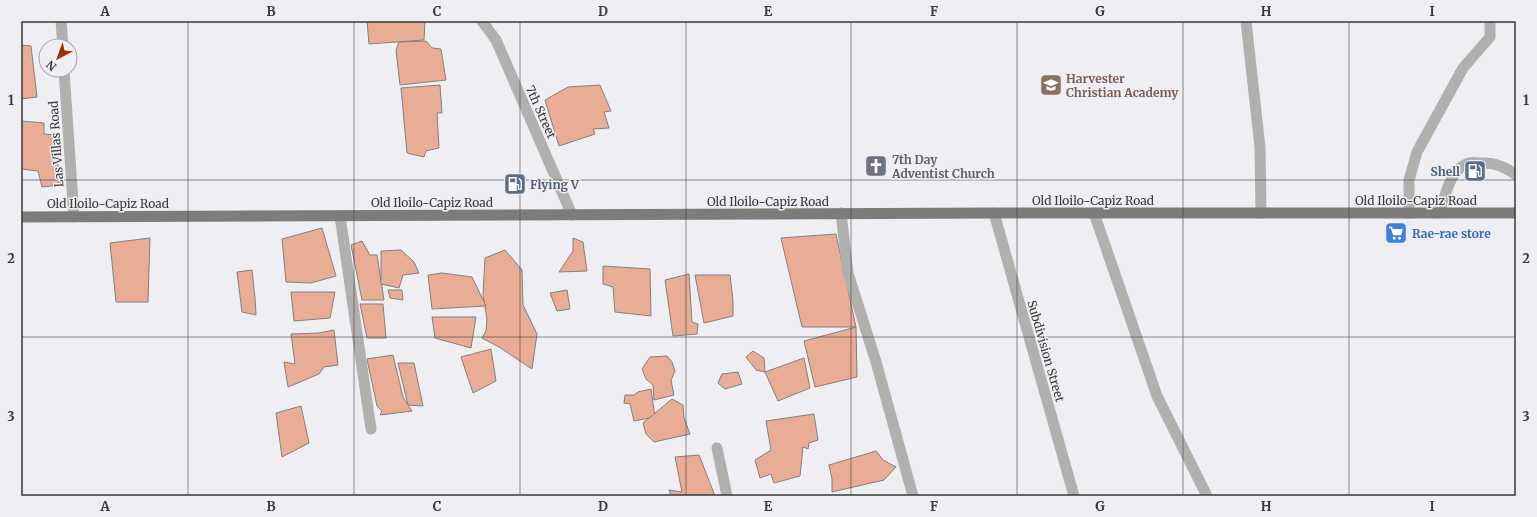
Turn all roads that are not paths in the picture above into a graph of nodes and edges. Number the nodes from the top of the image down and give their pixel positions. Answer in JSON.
{"nodes":[{"id":1,"x":61,"y":21,"type":"edge"},
{"id":2,"x":482,"y":21,"type":"edge"},
{"id":3,"x":1246,"y":21,"type":"edge"},
{"id":4,"x":1490,"y":21,"type":"edge"},
{"id":5,"x":62,"y":38,"type":"edge"},
{"id":6,"x":65,"y":78,"type":"edge"},
{"id":7,"x":1516,"y":175,"type":"edge"},
{"id":8,"x":841,"y":213,"type":"junction"},
{"id":9,"x":994,"y":213,"type":"junction"},
{"id":10,"x":1094,"y":213,"type":"junction"},
{"id":11,"x":1261,"y":213,"type":"junction"},
{"id":12,"x":1409,"y":213,"type":"junction"},
{"id":13,"x":1439,"y":213,"type":"junction"},
{"id":14,"x":1516,"y":213,"type":"edge"},
{"id":15,"x":572,"y":215,"type":"junction"},
{"id":16,"x":340,"y":216,"type":"junction"},
{"id":17,"x":21,"y":217,"type":"edge"},
{"id":18,"x":74,"y":217,"type":"junction"},
{"id":19,"x":371,"y":429,"type":"dead end"},
{"id":20,"x":717,"y":448,"type":"dead end"},
{"id":21,"x":727,"y":496,"type":"edge"},
{"id":22,"x":913,"y":496,"type":"edge"},
{"id":23,"x":1074,"y":496,"type":"edge"},
{"id":24,"x":1207,"y":496,"type":"edge"}],
"edges":[{"from":1,"to":5,"type":"street"},
{"from":2,"to":15,"type":"street","name":"7th Street"},
{"from":3,"to":11,"type":"street"},
{"from":4,"to":12,"type":"street"},
{"from":6,"to":18,"type":"street","name":"Las Villas Road"},
{"from":7,"to":13,"type":"street"},
{"from":8,"to":9,"type":"main road","name":"Old Iloilo-Capiz Road"},
{"from":8,"to":15,"type":"main road","name":"Old Iloilo-Capiz Road"},
{"from":8,"to":22,"type":"street"},
{"from":9,"to":10,"type":"main road","name":"Old Iloilo-Capiz Road"},
{"from":9,"to":23,"type":"street","name":"Subdivision Street"},
{"from":10,"to":11,"type":"main road","name":"Old Iloilo-Capiz Road"},
{"from":10,"to":24,"type":"street"},
{"from":11,"to":12,"type":"main road","name":"Old Iloilo-Capiz Road"},
{"from":12,"to":13,"type":"main road","name":"Old Iloilo-Capiz Road"},
{"from":13,"to":14,"type":"main road","name":"Old Iloilo-Capiz Road"},
{"from":15,"to":16,"type":"main road","name":"Old Iloilo-Capiz Road"},
{"from":16,"to":18,"type":"main road","name":"Old Iloilo-Capiz Road"},
{"from":16,"to":19,"type":"street"},
{"from":17,"to":18,"type":"main road","name":"Old Iloilo-Capiz Road"},
{"from":20,"to":21,"type":"street"}]}
